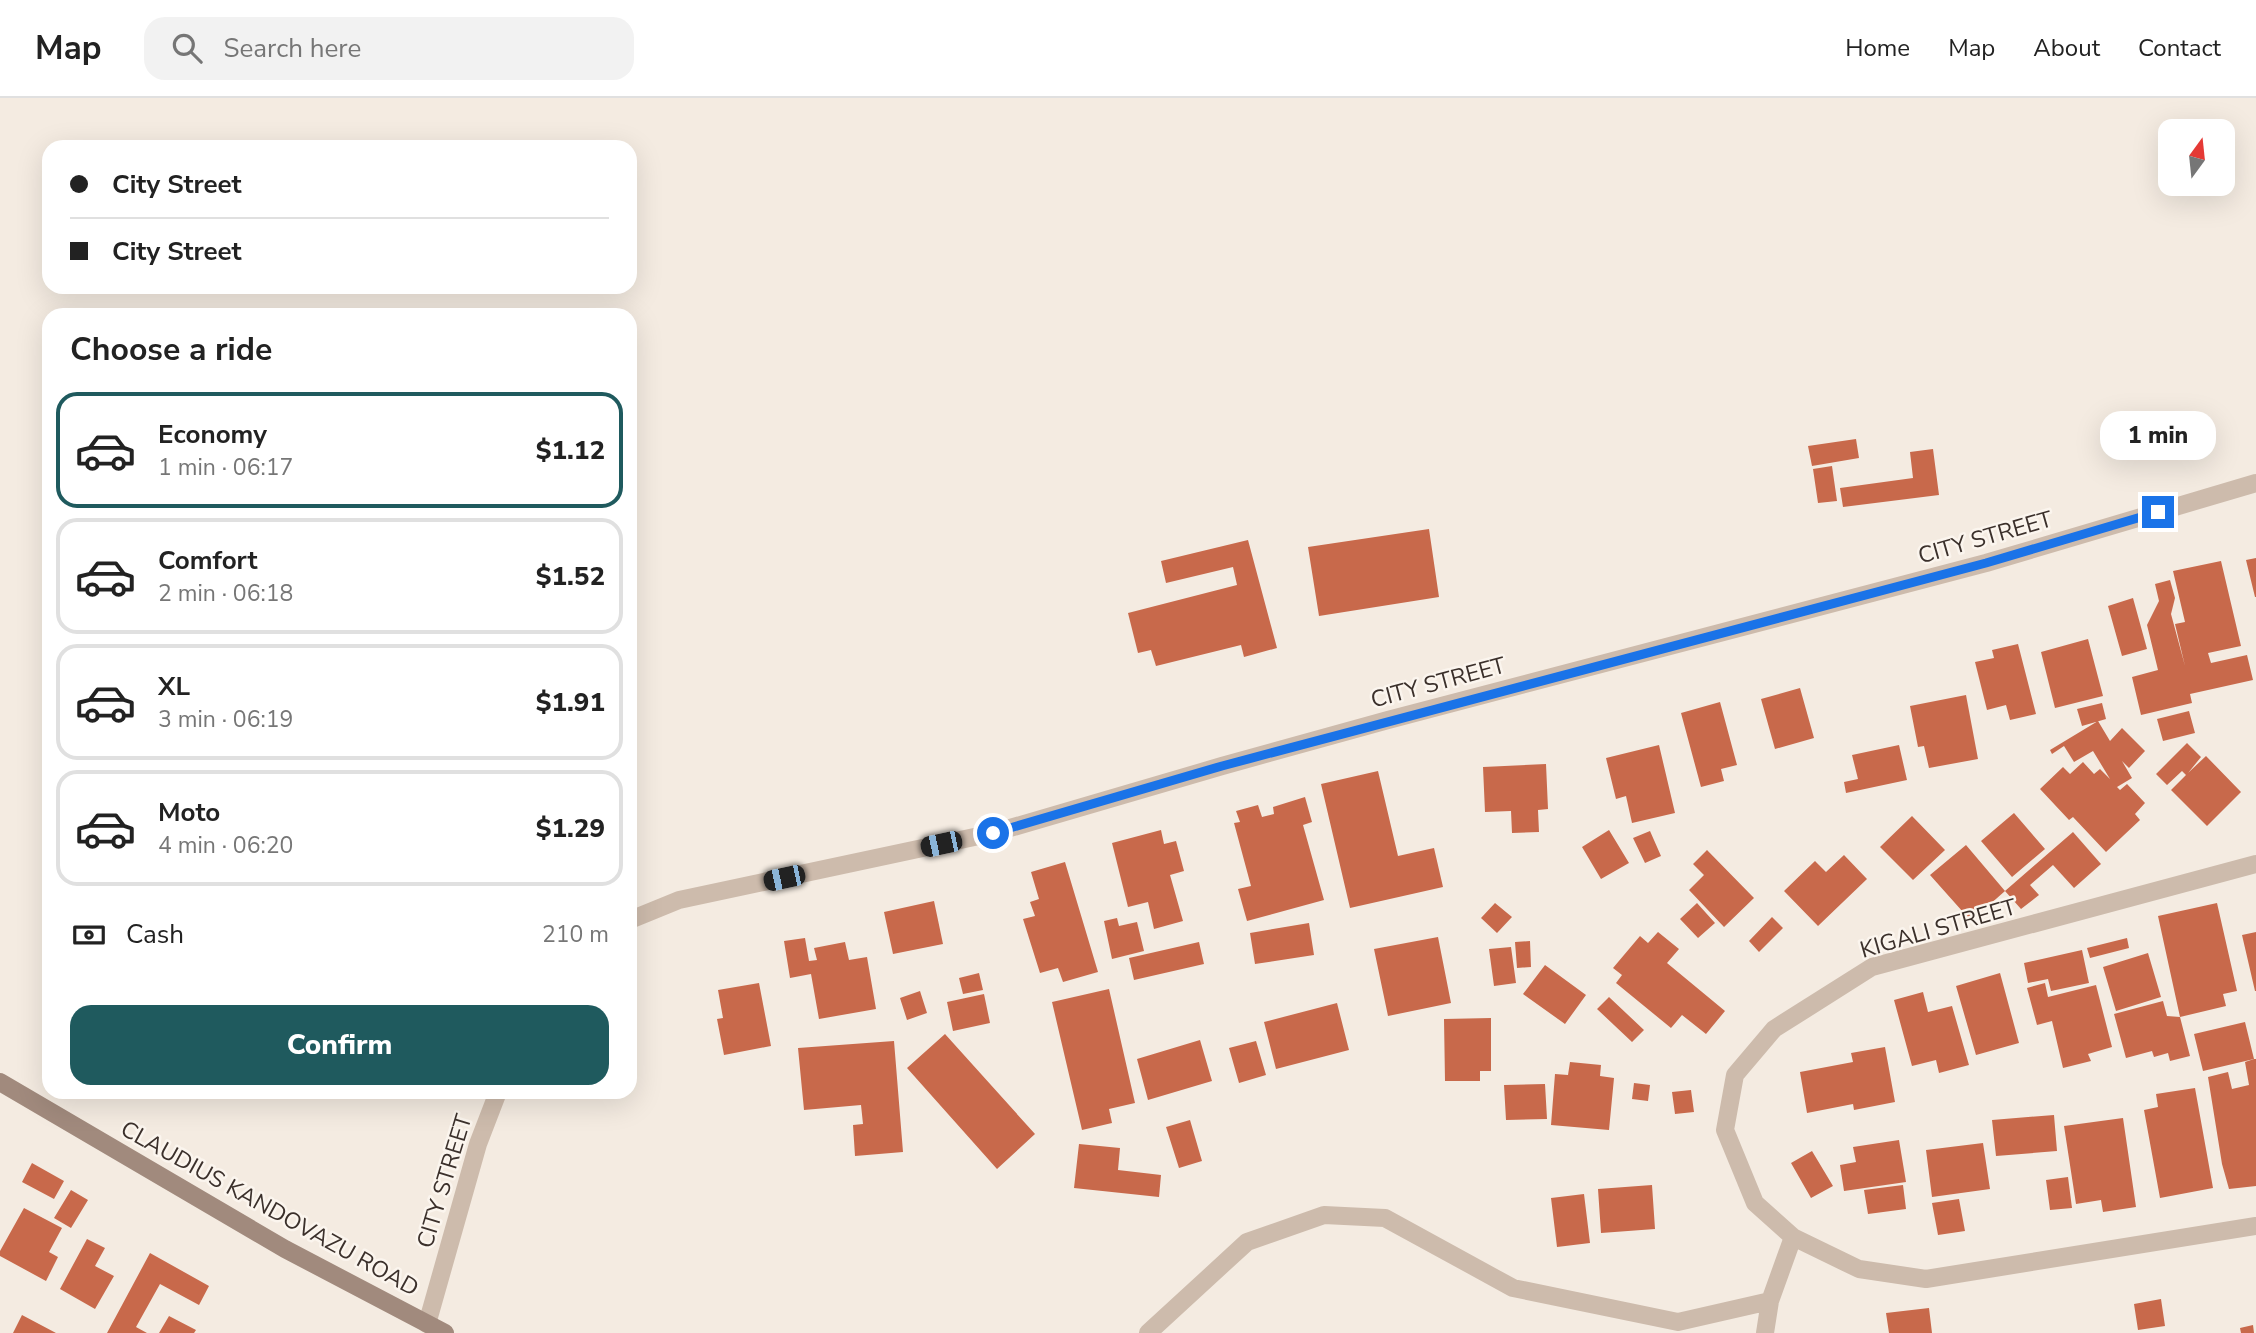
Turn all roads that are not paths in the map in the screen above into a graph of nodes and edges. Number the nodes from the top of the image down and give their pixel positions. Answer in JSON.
{"nodes":[{"id":1,"x":2256,"y":483,"type":"edge"},
{"id":2,"x":2256,"y":864,"type":"edge"},
{"id":3,"x":637,"y":917,"type":"edge"},
{"id":4,"x":0,"y":1082,"type":"edge"},
{"id":5,"x":495,"y":1099,"type":"edge"},
{"id":6,"x":2256,"y":1226,"type":"edge"},
{"id":7,"x":1793,"y":1237,"type":"junction"},
{"id":8,"x":1770,"y":1301,"type":"junction"},
{"id":9,"x":428,"y":1324,"type":"junction"},
{"id":10,"x":445,"y":1333,"type":"edge"},
{"id":11,"x":1148,"y":1333,"type":"edge"},
{"id":12,"x":1766,"y":1333,"type":"edge"}],
"edges":[{"from":1,"to":3,"type":"street","name":"CITY STREET"},
{"from":2,"to":7,"type":"street","name":"KIGALI STREET"},
{"from":4,"to":9,"type":"street","name":"CLAUDIUS KANDOVAZU ROAD"},
{"from":5,"to":9,"type":"street","name":"CITY STREET"},
{"from":6,"to":7,"type":"street","name":"KIGALI STREET"},
{"from":7,"to":8,"type":"street"},
{"from":8,"to":11,"type":"street"},
{"from":8,"to":12,"type":"street"},
{"from":9,"to":10,"type":"street","name":"CLAUDIUS KANDOVAZU ROAD"}]}
